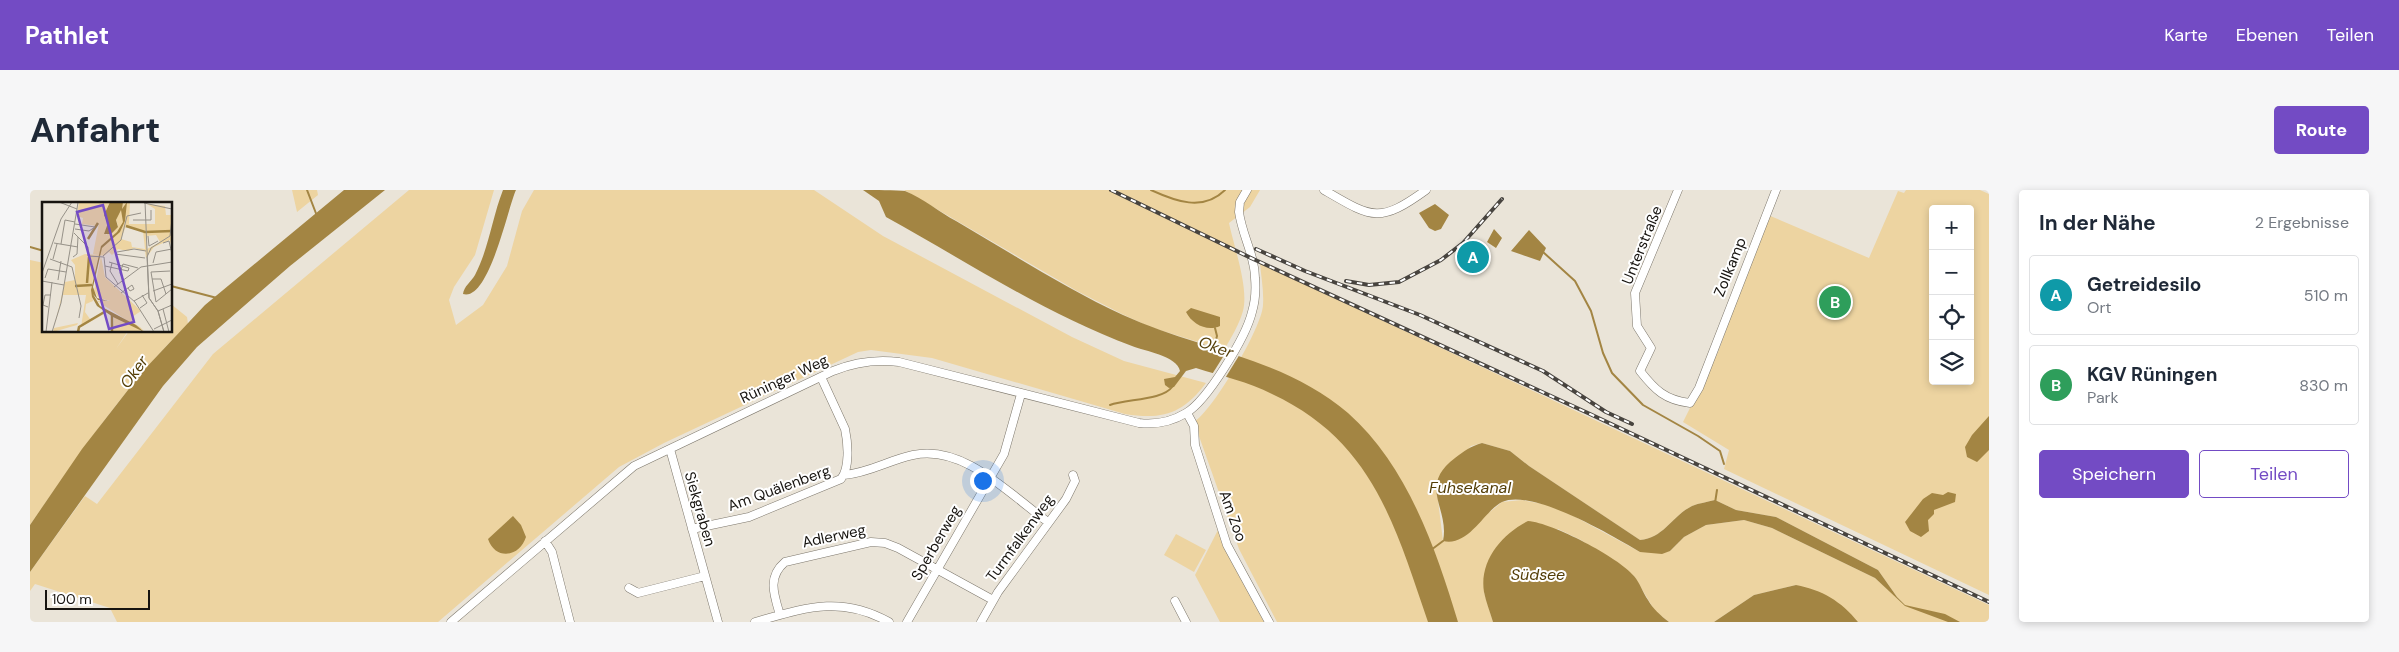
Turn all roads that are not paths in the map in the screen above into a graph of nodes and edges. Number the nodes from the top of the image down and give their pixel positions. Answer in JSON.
{"nodes":[{"id":1,"x":1247,"y":190,"type":"edge"},
{"id":2,"x":1324,"y":190,"type":"edge"},
{"id":3,"x":1426,"y":190,"type":"edge"},
{"id":4,"x":1678,"y":190,"type":"edge"},
{"id":5,"x":1776,"y":190,"type":"edge"},
{"id":6,"x":1710,"y":355,"type":"joint"},
{"id":7,"x":821,"y":377,"type":"junction"},
{"id":8,"x":1021,"y":394,"type":"junction"},
{"id":9,"x":1187,"y":413,"type":"junction"},
{"id":10,"x":670,"y":449,"type":"junction"},
{"id":11,"x":1073,"y":474,"type":"dead end"},
{"id":12,"x":844,"y":476,"type":"junction"},
{"id":13,"x":990,"y":479,"type":"junction"},
{"id":14,"x":1048,"y":522,"type":"junction"},
{"id":15,"x":692,"y":529,"type":"junction"},
{"id":16,"x":545,"y":541,"type":"junction"},
{"id":17,"x":937,"y":569,"type":"junction"},
{"id":18,"x":705,"y":576,"type":"junction"},
{"id":19,"x":629,"y":588,"type":"dead end"},
{"id":20,"x":992,"y":600,"type":"junction"},
{"id":21,"x":1175,"y":601,"type":"dead end"},
{"id":22,"x":780,"y":615,"type":"junction"},
{"id":23,"x":982,"y":620,"type":"edge"},
{"id":24,"x":450,"y":622,"type":"edge"},
{"id":25,"x":570,"y":622,"type":"edge"},
{"id":26,"x":718,"y":622,"type":"edge"},
{"id":27,"x":754,"y":622,"type":"edge"},
{"id":28,"x":889,"y":622,"type":"edge"},
{"id":29,"x":906,"y":622,"type":"edge"},
{"id":30,"x":991,"y":622,"type":"edge"},
{"id":31,"x":1186,"y":622,"type":"edge"},
{"id":32,"x":1269,"y":622,"type":"edge"}],
"edges":[{"from":1,"to":9,"type":"street"},
{"from":2,"to":3,"type":"street"},
{"from":4,"to":6,"type":"street","name":"Unterstraße"},
{"from":5,"to":6,"type":"street","name":"Zollkamp"},
{"from":7,"to":8,"type":"street","name":"Rüninger Weg"},
{"from":7,"to":10,"type":"street","name":"Rüninger Weg"},
{"from":7,"to":12,"type":"street","name":"Am Quälenberg"},
{"from":8,"to":9,"type":"street","name":"Rüninger Weg"},
{"from":8,"to":13,"type":"street","name":"Sperberweg"},
{"from":9,"to":32,"type":"street","name":"Am Zoo"},
{"from":10,"to":15,"type":"street","name":"Siekgraben"},
{"from":10,"to":16,"type":"street","name":"Rüninger Weg"},
{"from":11,"to":14,"type":"street","name":"Turmfalkenweg"},
{"from":12,"to":13,"type":"street","name":"Am Quälenberg"},
{"from":12,"to":15,"type":"street","name":"Am Quälenberg"},
{"from":13,"to":14,"type":"street","name":"Am Quälenberg"},
{"from":13,"to":17,"type":"street","name":"Sperberweg"},
{"from":14,"to":20,"type":"street","name":"Turmfalkenweg"},
{"from":15,"to":18,"type":"street","name":"Siekgraben"},
{"from":16,"to":24,"type":"street","name":"Rüninger Weg"},
{"from":16,"to":25,"type":"street"},
{"from":17,"to":20,"type":"street","name":"Adlerweg"},
{"from":17,"to":22,"type":"street","name":"Adlerweg"},
{"from":17,"to":29,"type":"street","name":"Sperberweg"},
{"from":18,"to":19,"type":"street"},
{"from":18,"to":26,"type":"street","name":"Siekgraben"},
{"from":20,"to":23,"type":"street","name":"Turmfalkenweg"},
{"from":21,"to":31,"type":"street"},
{"from":22,"to":27,"type":"street"},
{"from":22,"to":28,"type":"street"},
{"from":23,"to":30,"type":"street","name":"Turmfalkenweg"}]}
